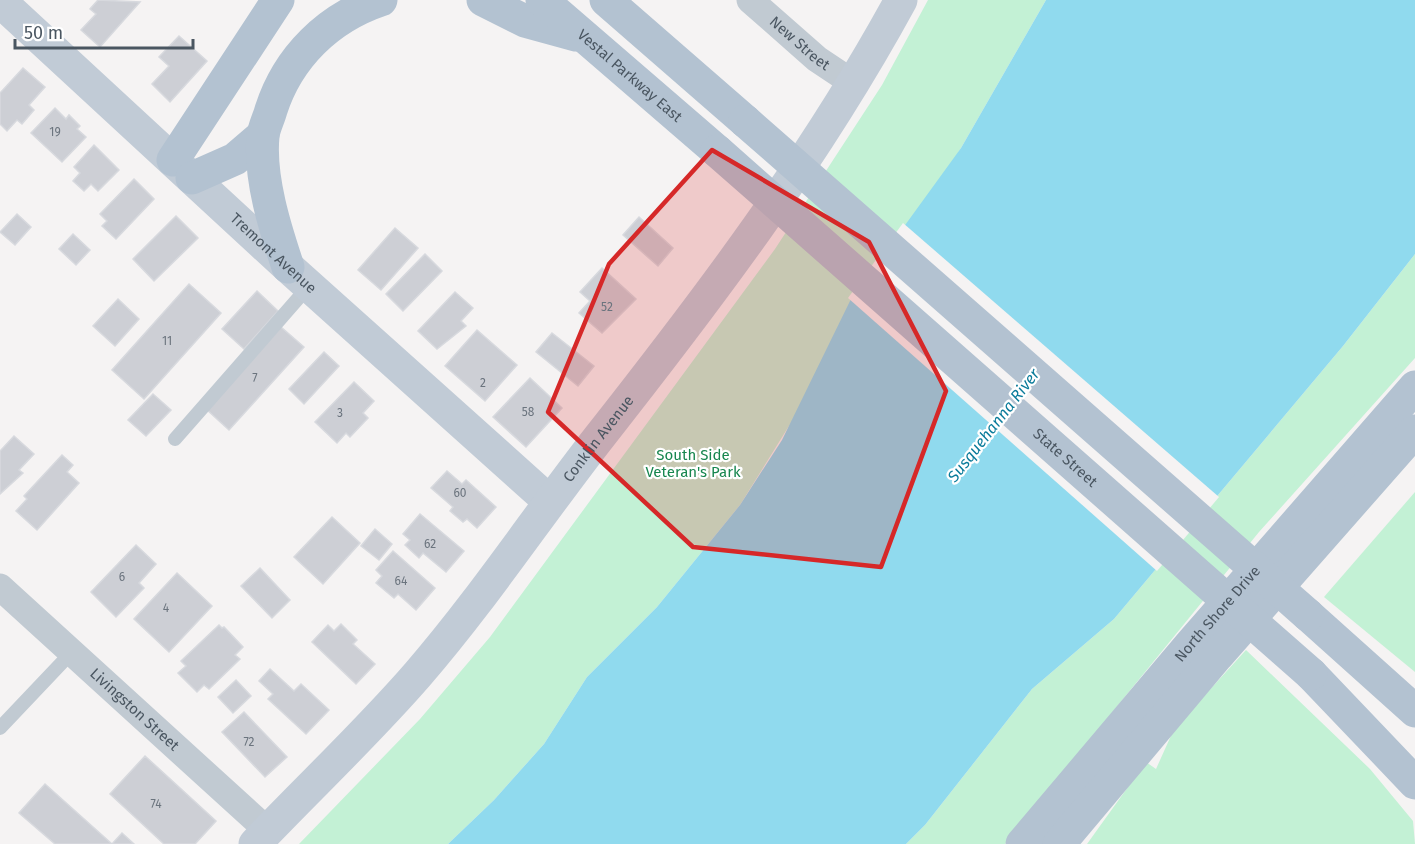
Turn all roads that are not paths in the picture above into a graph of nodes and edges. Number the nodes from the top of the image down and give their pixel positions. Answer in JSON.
{"nodes":[{"id":1,"x":278,"y":0,"type":"edge"},
{"id":2,"x":381,"y":0,"type":"edge"},
{"id":3,"x":483,"y":0,"type":"edge"},
{"id":4,"x":542,"y":0,"type":"edge"},
{"id":5,"x":606,"y":0,"type":"edge"},
{"id":6,"x":750,"y":0,"type":"edge"},
{"id":7,"x":901,"y":0,"type":"edge"},
{"id":8,"x":0,"y":1,"type":"edge"},
{"id":9,"x":582,"y":37,"type":"junction"},
{"id":10,"x":853,"y":83,"type":"junction"},
{"id":11,"x":263,"y":135,"type":"junction"},
{"id":12,"x":717,"y":152,"type":"joint"},
{"id":13,"x":183,"y":169,"type":"junction"},
{"id":14,"x":299,"y":276,"type":"junction"},
{"id":15,"x":1415,"y":387,"type":"edge"},
{"id":16,"x":1415,"y":431,"type":"edge"},
{"id":17,"x":175,"y":439,"type":"dead end"},
{"id":18,"x":549,"y":501,"type":"junction"},
{"id":19,"x":0,"y":586,"type":"edge"},
{"id":20,"x":1308,"y":615,"type":"junction"},
{"id":21,"x":72,"y":652,"type":"junction"},
{"id":22,"x":1311,"y":674,"type":"junction"},
{"id":23,"x":1415,"y":688,"type":"edge"},
{"id":24,"x":1415,"y":711,"type":"edge"},
{"id":25,"x":0,"y":728,"type":"edge"},
{"id":26,"x":1415,"y":760,"type":"edge"},
{"id":27,"x":1415,"y":783,"type":"edge"},
{"id":28,"x":1101,"y":795,"type":"junction"},
{"id":29,"x":262,"y":838,"type":"edge"},
{"id":30,"x":1022,"y":844,"type":"edge"},
{"id":31,"x":1059,"y":844,"type":"edge"},
{"id":32,"x":1068,"y":844,"type":"edge"}],
"edges":[{"from":1,"to":13,"type":"main road"},
{"from":2,"to":11,"type":"main road"},
{"from":3,"to":9,"type":"main road"},
{"from":4,"to":9,"type":"main road","name":"Vestal Parkway East"},
{"from":5,"to":20,"type":"main road","bridge":true},
{"from":6,"to":10,"type":"street","name":"New Street"},
{"from":7,"to":10,"type":"main road","name":"Conklin Avenue"},
{"from":8,"to":13,"type":"main road","name":"Tremont Avenue"},
{"from":9,"to":12,"type":"main road","name":"Vestal Parkway East"},
{"from":10,"to":18,"type":"main road","name":"Conklin Avenue"},
{"from":11,"to":13,"type":"main road"},
{"from":11,"to":14,"type":"main road"},
{"from":12,"to":22,"type":"main road","name":"State Street","bridge":true},
{"from":13,"to":14,"type":"main road","name":"Tremont Avenue"},
{"from":14,"to":17,"type":"lane"},
{"from":14,"to":18,"type":"main road","name":"Tremont Avenue"},
{"from":15,"to":30,"type":"main road","name":"North Shore Drive"},
{"from":16,"to":28,"type":"main road","name":"North Shore Drive"},
{"from":18,"to":29,"type":"main road","name":"Conklin Avenue"},
{"from":19,"to":21,"type":"street","name":"Livingston Street"},
{"from":20,"to":23,"type":"main road"},
{"from":20,"to":24,"type":"main road"},
{"from":21,"to":25,"type":"lane"},
{"from":21,"to":29,"type":"street","name":"Livingston Street"},
{"from":22,"to":26,"type":"main road","name":"State Street"},
{"from":22,"to":27,"type":"main road"},
{"from":28,"to":31,"type":"main road","name":"North Shore Drive"},
{"from":28,"to":32,"type":"main road"}]}
